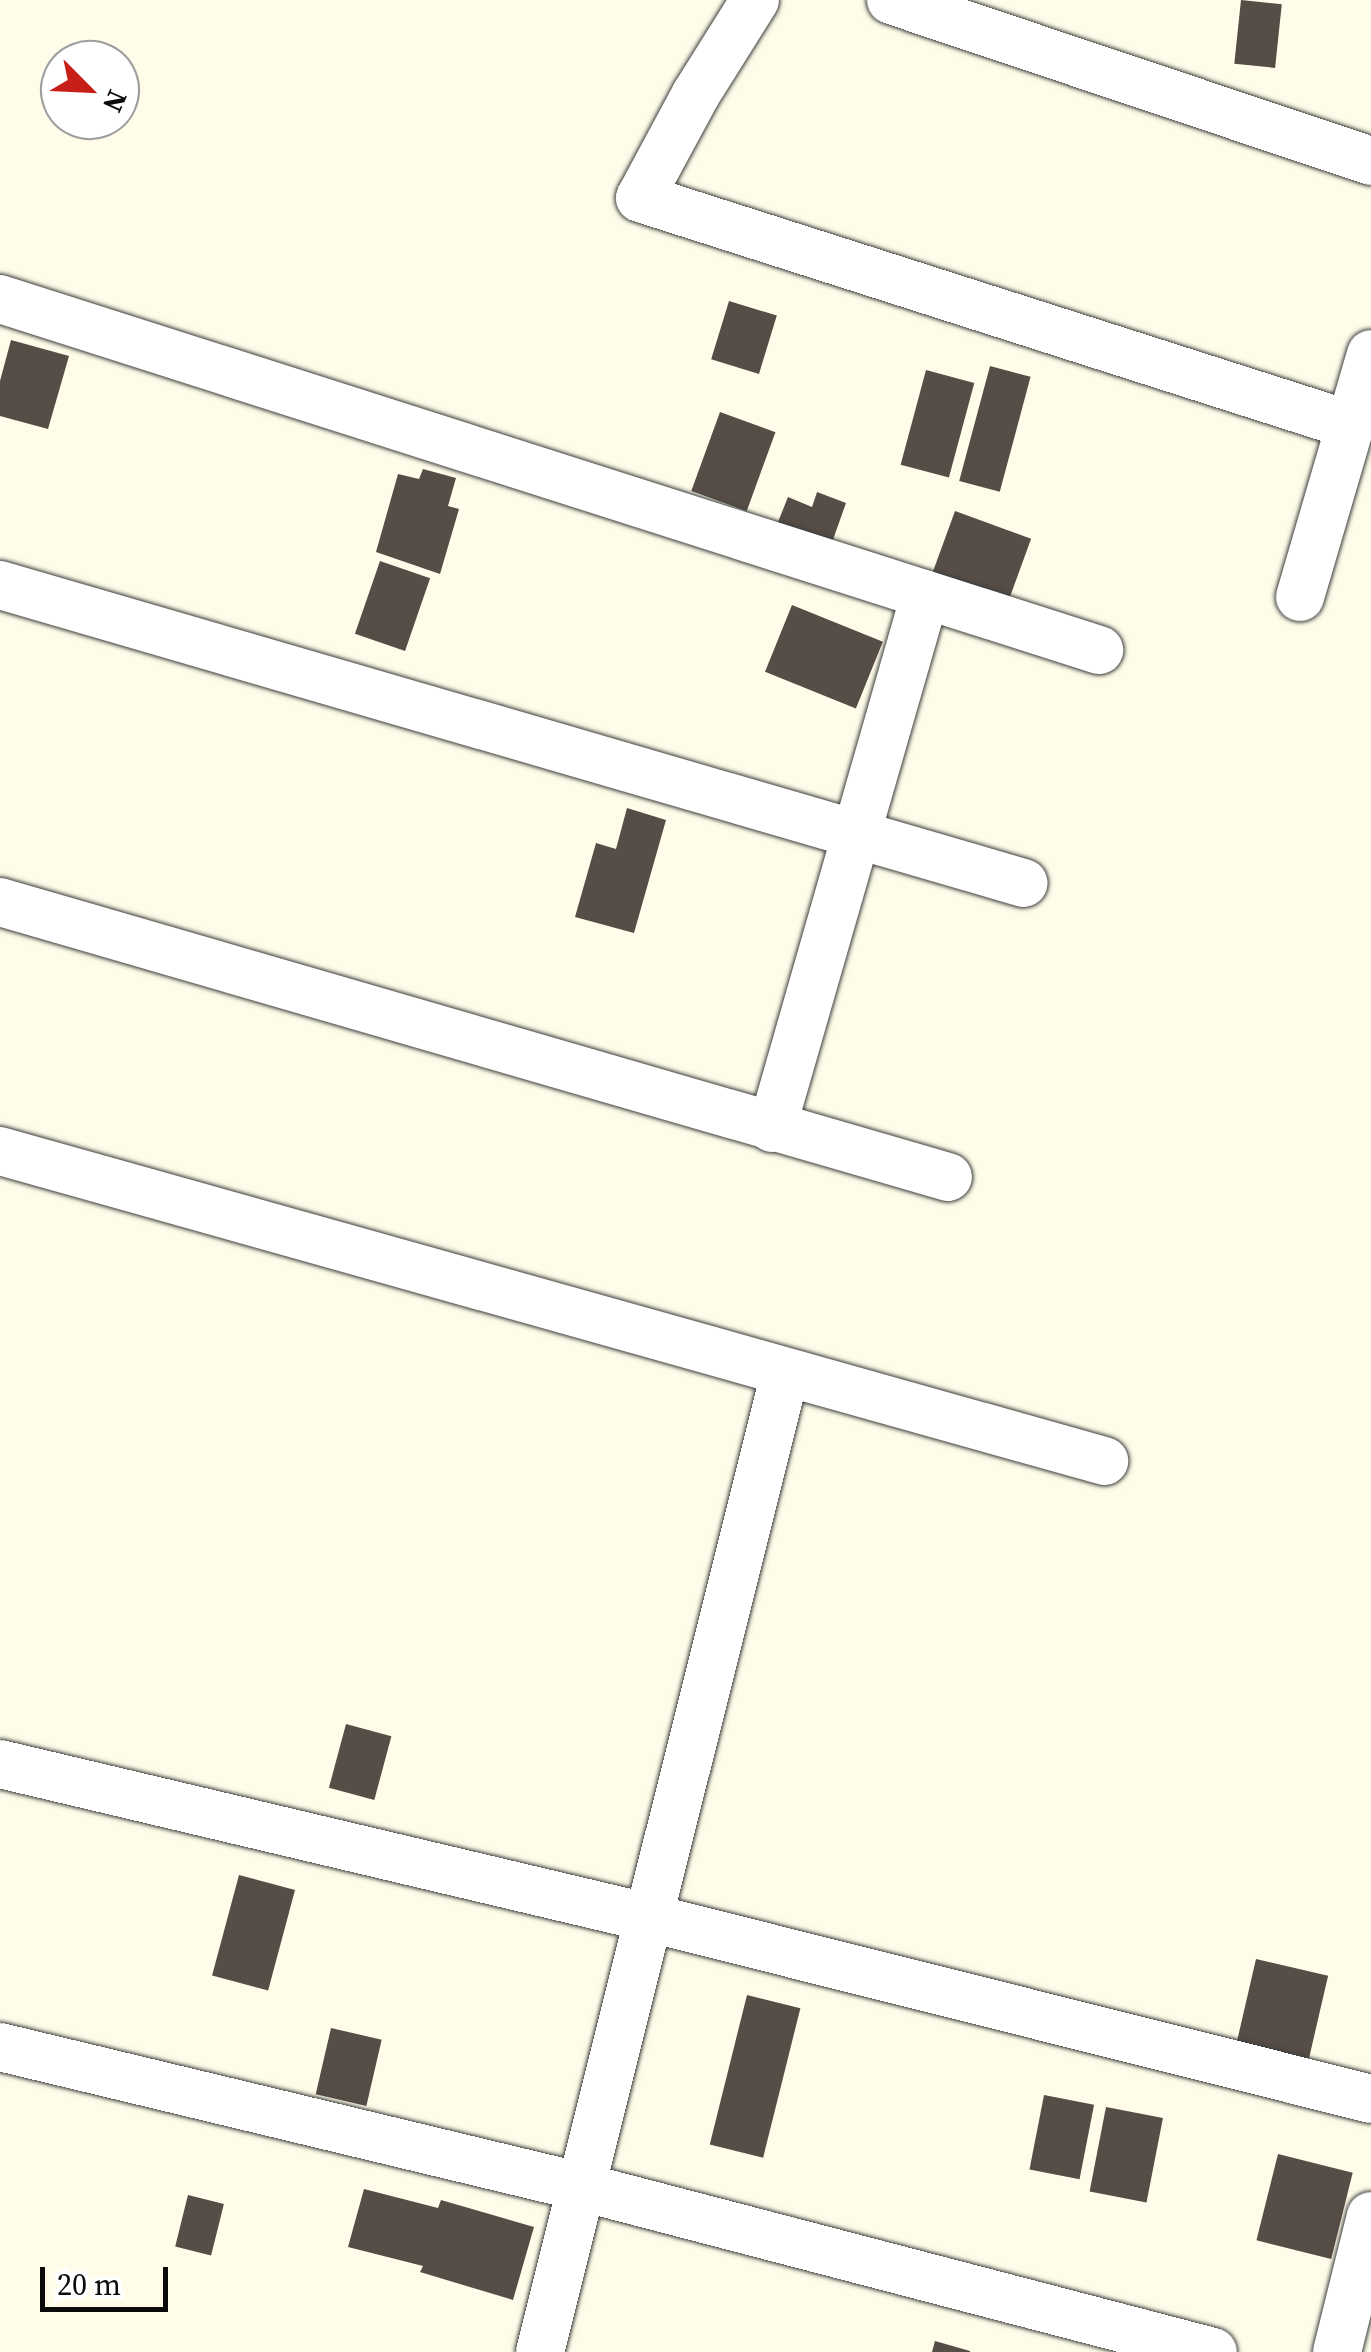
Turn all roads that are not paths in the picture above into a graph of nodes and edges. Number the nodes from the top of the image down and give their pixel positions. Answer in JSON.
{"nodes":[{"id":1,"x":756,"y":0,"type":"edge"},
{"id":2,"x":892,"y":0,"type":"edge"},
{"id":3,"x":1371,"y":160,"type":"edge"},
{"id":4,"x":0,"y":299,"type":"edge"},
{"id":5,"x":1371,"y":354,"type":"edge"},
{"id":6,"x":1350,"y":425,"type":"junction"},
{"id":7,"x":0,"y":585,"type":"edge"},
{"id":8,"x":925,"y":595,"type":"junction"},
{"id":9,"x":1300,"y":597,"type":"dead end"},
{"id":10,"x":1098,"y":650,"type":"dead end"},
{"id":11,"x":857,"y":834,"type":"junction"},
{"id":12,"x":1024,"y":883,"type":"dead end"},
{"id":13,"x":0,"y":902,"type":"edge"},
{"id":14,"x":772,"y":1128,"type":"junction"},
{"id":15,"x":0,"y":1151,"type":"edge"},
{"id":16,"x":948,"y":1177,"type":"dead end"},
{"id":17,"x":785,"y":1373,"type":"junction"},
{"id":18,"x":1104,"y":1461,"type":"dead end"},
{"id":19,"x":0,"y":1764,"type":"edge"},
{"id":20,"x":650,"y":1918,"type":"junction"},
{"id":21,"x":0,"y":2047,"type":"edge"},
{"id":22,"x":1371,"y":2098,"type":"edge"},
{"id":23,"x":582,"y":2187,"type":"junction"},
{"id":24,"x":1371,"y":2216,"type":"edge"},
{"id":25,"x":540,"y":2352,"type":"edge"},
{"id":26,"x":1212,"y":2352,"type":"edge"},
{"id":27,"x":1337,"y":2352,"type":"edge"}],
"edges":[{"from":1,"to":6,"type":"street"},
{"from":2,"to":3,"type":"street"},
{"from":4,"to":8,"type":"street"},
{"from":5,"to":6,"type":"street"},
{"from":6,"to":9,"type":"street"},
{"from":7,"to":11,"type":"street"},
{"from":8,"to":10,"type":"street"},
{"from":8,"to":11,"type":"street"},
{"from":11,"to":12,"type":"street"},
{"from":11,"to":14,"type":"street"},
{"from":13,"to":14,"type":"street"},
{"from":14,"to":16,"type":"street"},
{"from":15,"to":17,"type":"street"},
{"from":17,"to":18,"type":"street"},
{"from":17,"to":20,"type":"street"},
{"from":19,"to":20,"type":"street"},
{"from":20,"to":22,"type":"street"},
{"from":20,"to":23,"type":"street"},
{"from":21,"to":23,"type":"street"},
{"from":23,"to":25,"type":"street"},
{"from":23,"to":26,"type":"street"},
{"from":24,"to":27,"type":"street"}]}
